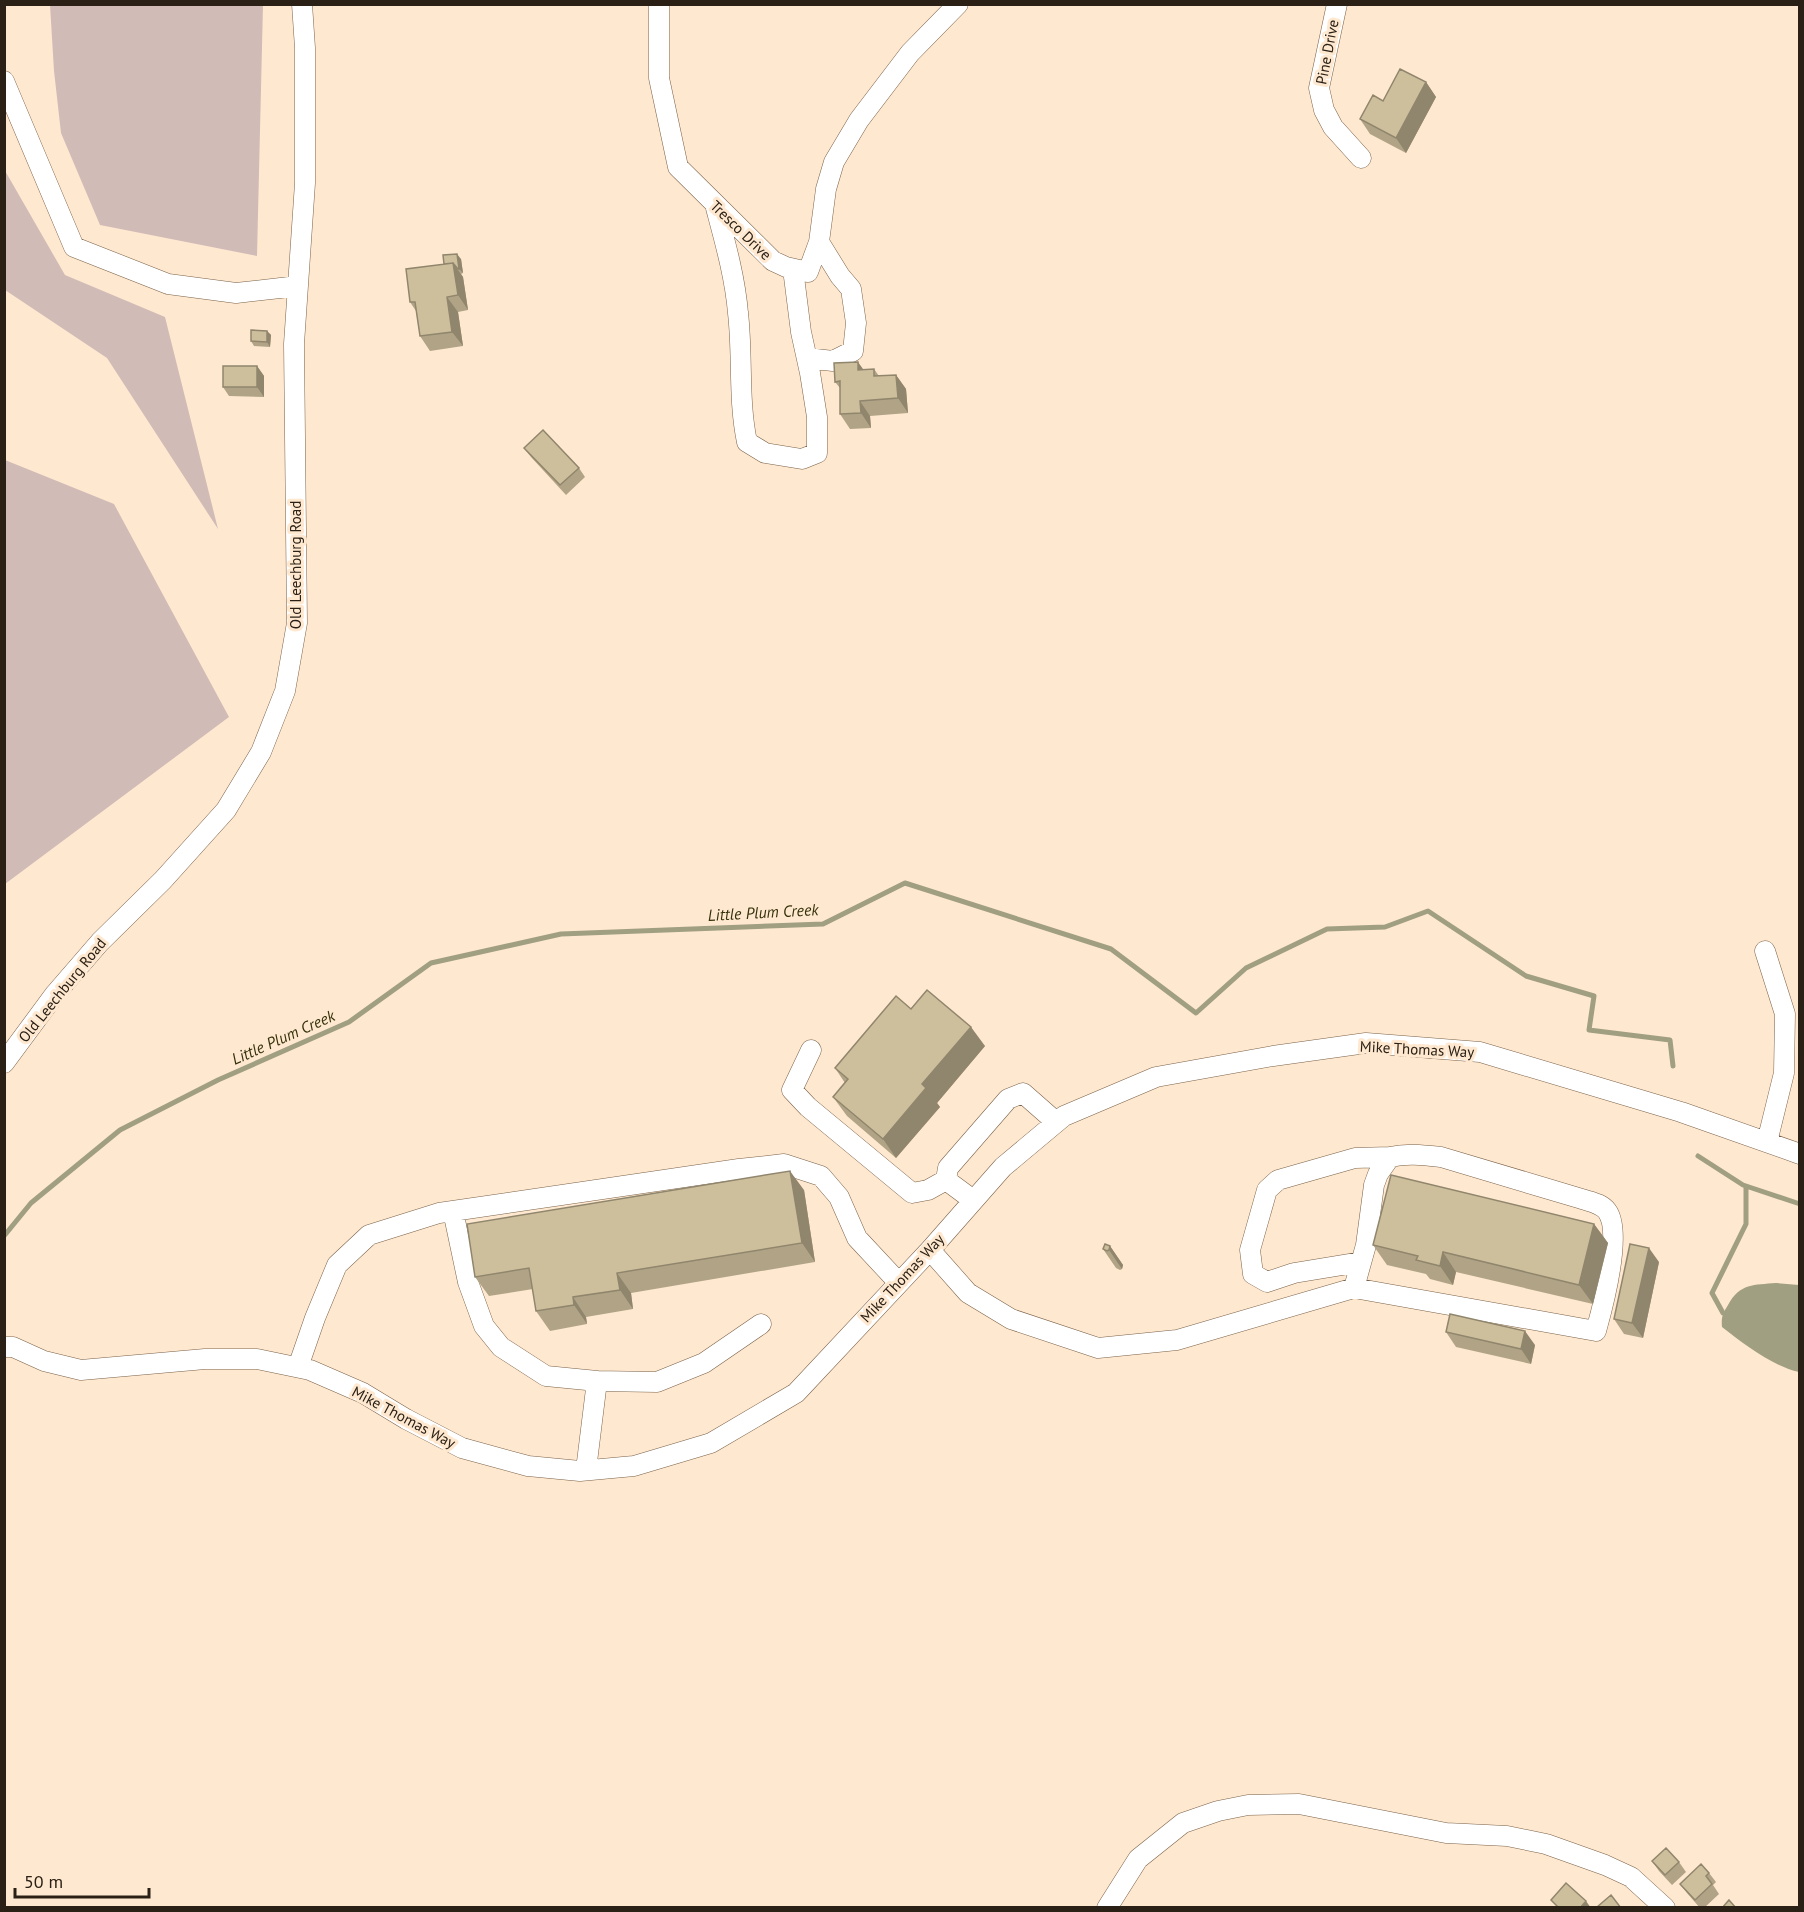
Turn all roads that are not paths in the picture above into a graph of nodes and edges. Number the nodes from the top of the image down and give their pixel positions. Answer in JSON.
{"nodes":[{"id":1,"x":302,"y":4,"type":"edge"},
{"id":2,"x":659,"y":4,"type":"edge"},
{"id":3,"x":958,"y":4,"type":"edge"},
{"id":4,"x":1337,"y":4,"type":"edge"},
{"id":5,"x":4,"y":81,"type":"edge"},
{"id":6,"x":1361,"y":158,"type":"dead end"},
{"id":7,"x":716,"y":207,"type":"junction"},
{"id":8,"x":819,"y":242,"type":"junction"},
{"id":9,"x":794,"y":269,"type":"junction"},
{"id":10,"x":298,"y":286,"type":"junction"},
{"id":11,"x":807,"y":358,"type":"junction"},
{"id":12,"x":1765,"y":951,"type":"dead end"},
{"id":13,"x":811,"y":1050,"type":"dead end"},
{"id":14,"x":4,"y":1063,"type":"edge"},
{"id":15,"x":1056,"y":1122,"type":"junction"},
{"id":16,"x":1767,"y":1143,"type":"junction"},
{"id":17,"x":1800,"y":1154,"type":"edge"},
{"id":18,"x":1389,"y":1157,"type":"junction"},
{"id":19,"x":946,"y":1180,"type":"junction"},
{"id":20,"x":973,"y":1200,"type":"junction"},
{"id":21,"x":453,"y":1211,"type":"junction"},
{"id":22,"x":930,"y":1250,"type":"junction"},
{"id":23,"x":1361,"y":1262,"type":"junction"},
{"id":24,"x":899,"y":1283,"type":"junction"},
{"id":25,"x":1354,"y":1288,"type":"junction"},
{"id":26,"x":761,"y":1324,"type":"dead end"},
{"id":27,"x":4,"y":1347,"type":"edge"},
{"id":28,"x":298,"y":1367,"type":"junction"},
{"id":29,"x":597,"y":1381,"type":"junction"},
{"id":30,"x":586,"y":1470,"type":"junction"},
{"id":31,"x":1661,"y":1904,"type":"edge"},
{"id":32,"x":1107,"y":1908,"type":"edge"}],
"edges":[{"from":1,"to":10,"type":"street","name":"Old Leechburg Road"},
{"from":2,"to":7,"type":"street","name":"Tresco Drive"},
{"from":3,"to":8,"type":"street"},
{"from":4,"to":6,"type":"street","name":"Pine Drive"},
{"from":5,"to":10,"type":"street"},
{"from":7,"to":9,"type":"street","name":"Tresco Drive"},
{"from":7,"to":11,"type":"street"},
{"from":8,"to":9,"type":"street"},
{"from":8,"to":11,"type":"street"},
{"from":9,"to":11,"type":"street"},
{"from":10,"to":14,"type":"street","name":"Old Leechburg Road"},
{"from":12,"to":16,"type":"street"},
{"from":13,"to":19,"type":"street"},
{"from":15,"to":16,"type":"street","name":"Mike Thomas Way"},
{"from":15,"to":19,"type":"street"},
{"from":15,"to":20,"type":"street","name":"Mike Thomas Way"},
{"from":16,"to":17,"type":"street","name":"Mike Thomas Way"},
{"from":18,"to":23,"type":"street"},
{"from":18,"to":23,"type":"street"},
{"from":18,"to":25,"type":"street"},
{"from":19,"to":20,"type":"street"},
{"from":20,"to":22,"type":"street","name":"Mike Thomas Way"},
{"from":21,"to":24,"type":"street"},
{"from":21,"to":28,"type":"street"},
{"from":21,"to":29,"type":"street"},
{"from":22,"to":24,"type":"street","name":"Mike Thomas Way"},
{"from":22,"to":25,"type":"street"},
{"from":23,"to":25,"type":"street"},
{"from":24,"to":30,"type":"street","name":"Mike Thomas Way"},
{"from":26,"to":29,"type":"street"},
{"from":27,"to":28,"type":"street","name":"Mike Thomas Way"},
{"from":28,"to":30,"type":"street","name":"Mike Thomas Way"},
{"from":29,"to":30,"type":"street"},
{"from":31,"to":32,"type":"street"}]}
